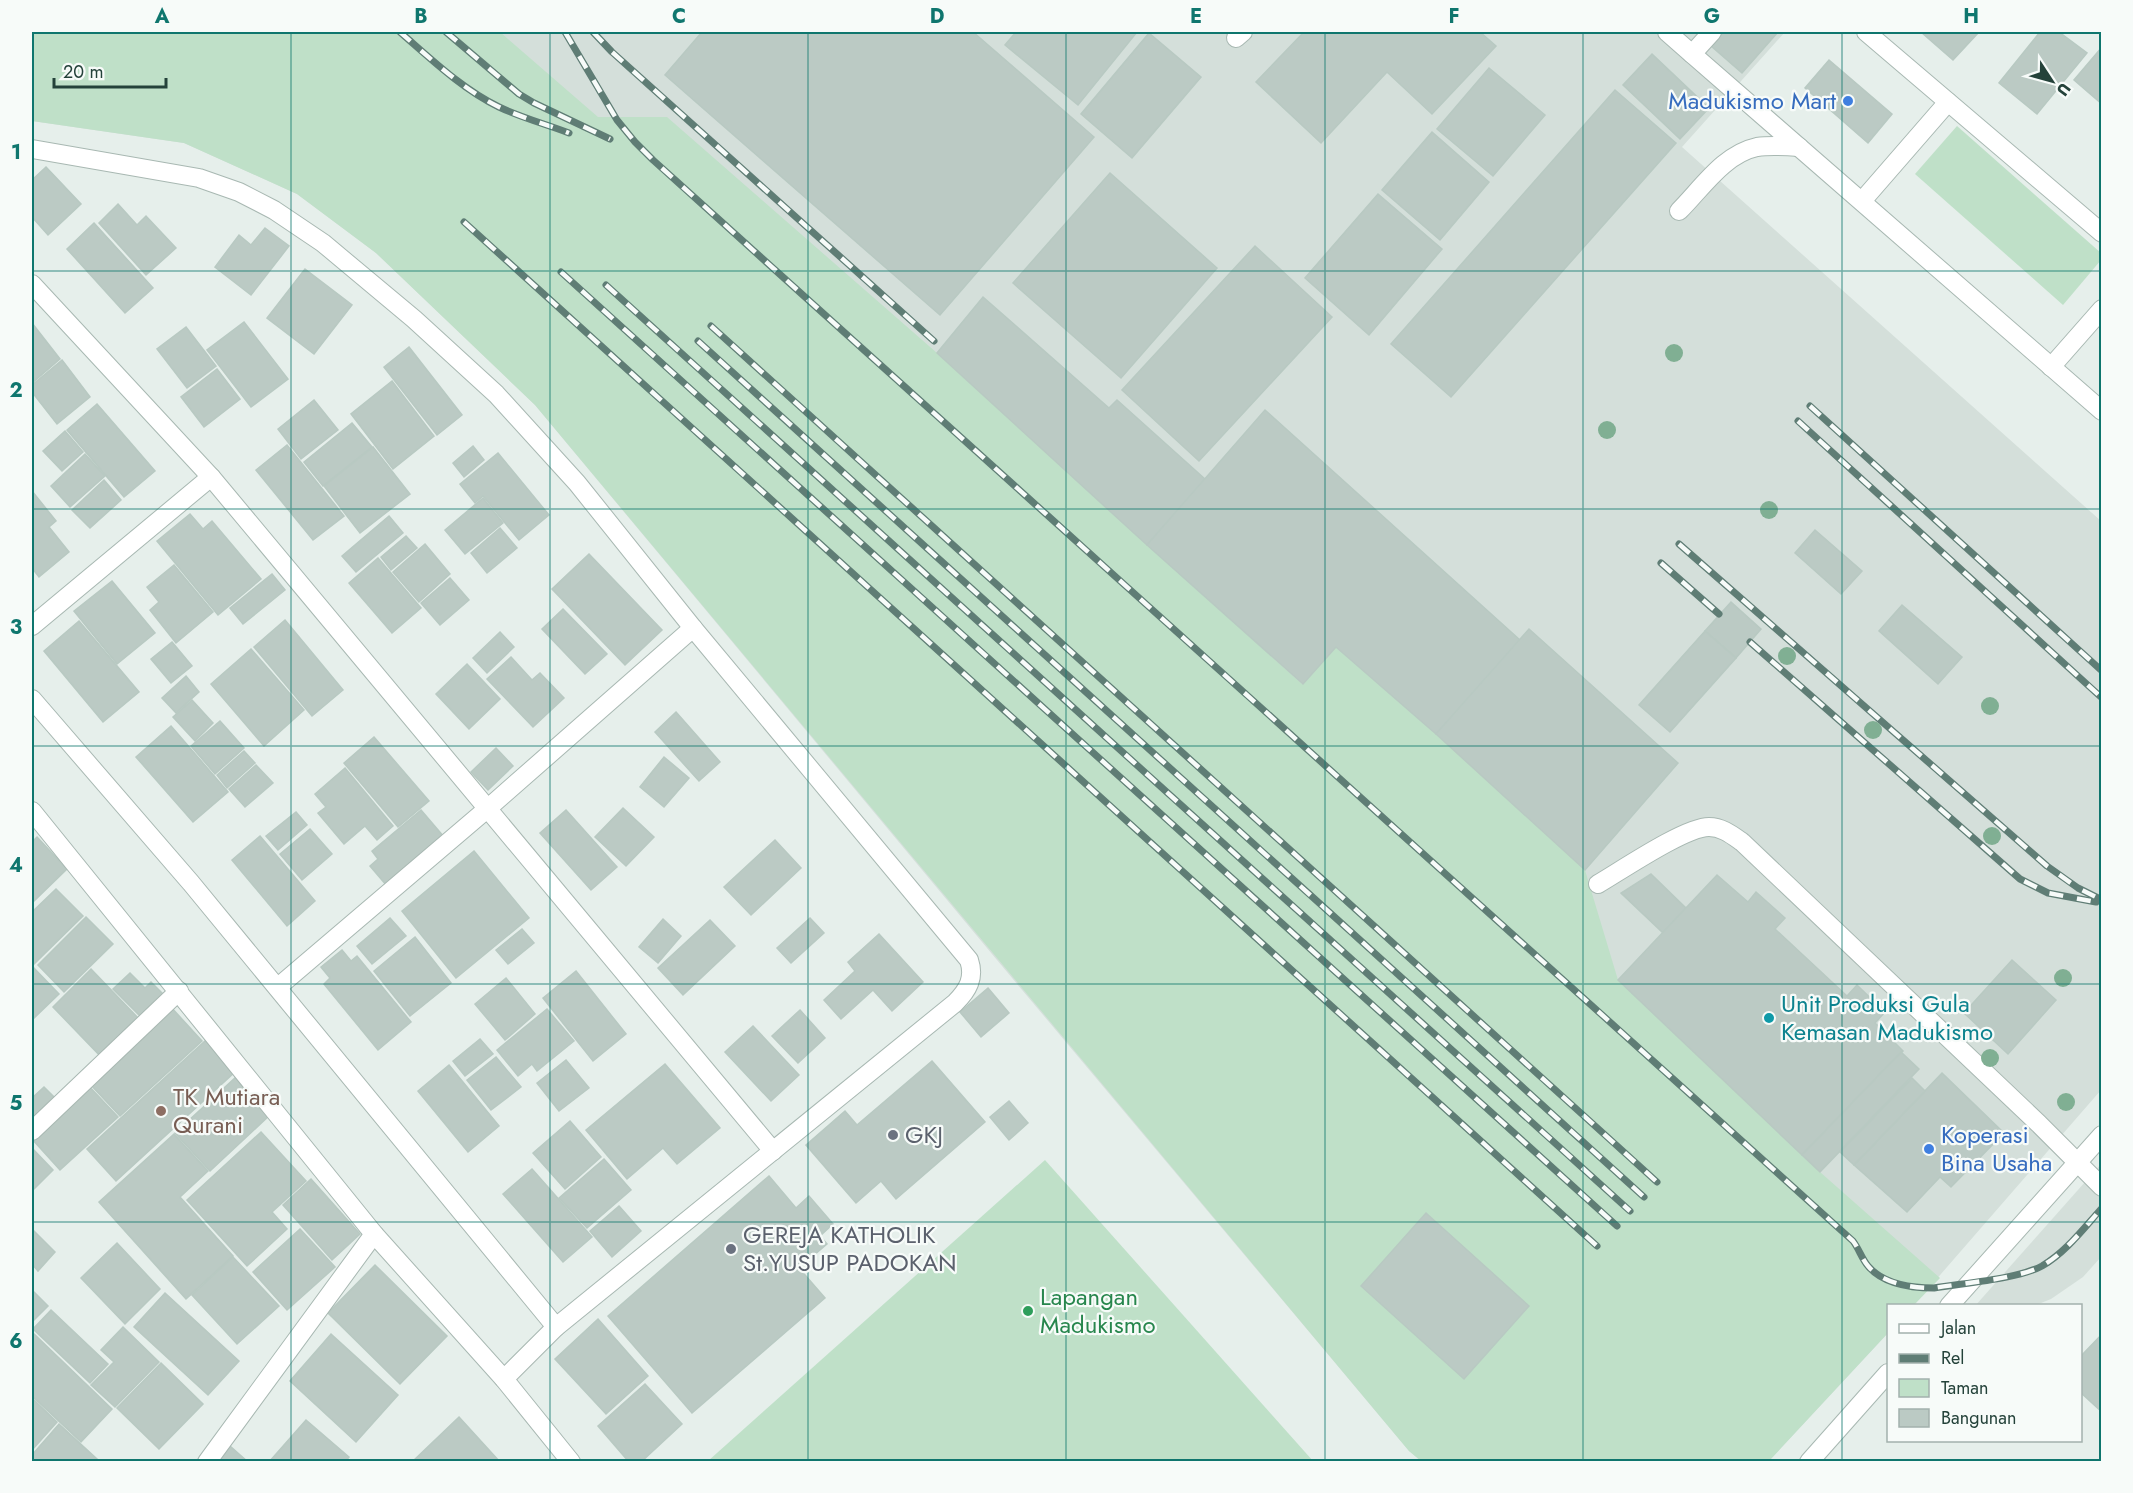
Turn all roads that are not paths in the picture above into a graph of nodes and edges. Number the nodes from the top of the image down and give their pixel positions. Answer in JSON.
{"nodes":[{"id":1,"x":1667,"y":32,"type":"edge"},
{"id":2,"x":1712,"y":32,"type":"edge"},
{"id":3,"x":1866,"y":32,"type":"edge"},
{"id":4,"x":1692,"y":54,"type":"junction"},
{"id":5,"x":1948,"y":102,"type":"junction"},
{"id":6,"x":1799,"y":147,"type":"junction"},
{"id":7,"x":32,"y":149,"type":"edge"},
{"id":8,"x":1862,"y":201,"type":"junction"},
{"id":9,"x":1679,"y":211,"type":"dead end"},
{"id":10,"x":2102,"y":233,"type":"edge"},
{"id":11,"x":32,"y":284,"type":"edge"},
{"id":12,"x":2102,"y":309,"type":"edge"},
{"id":13,"x":2051,"y":367,"type":"junction"},
{"id":14,"x":2102,"y":411,"type":"edge"},
{"id":15,"x":211,"y":477,"type":"junction"},
{"id":16,"x":32,"y":626,"type":"edge"},
{"id":17,"x":693,"y":628,"type":"junction"},
{"id":18,"x":32,"y":699,"type":"edge"},
{"id":19,"x":487,"y":809,"type":"junction"},
{"id":20,"x":32,"y":811,"type":"edge"},
{"id":21,"x":1598,"y":884,"type":"dead end"},
{"id":22,"x":278,"y":987,"type":"junction"},
{"id":23,"x":179,"y":991,"type":"junction"},
{"id":24,"x":32,"y":1131,"type":"edge"},
{"id":25,"x":2102,"y":1135,"type":"edge"},
{"id":26,"x":773,"y":1151,"type":"junction"},
{"id":27,"x":2078,"y":1162,"type":"junction"},
{"id":28,"x":2102,"y":1187,"type":"edge"},
{"id":29,"x":374,"y":1234,"type":"junction"},
{"id":30,"x":1950,"y":1304,"type":"edge"},
{"id":31,"x":556,"y":1327,"type":"junction"},
{"id":32,"x":1887,"y":1374,"type":"edge"},
{"id":33,"x":504,"y":1379,"type":"junction"},
{"id":34,"x":207,"y":1461,"type":"edge"},
{"id":35,"x":571,"y":1461,"type":"edge"},
{"id":36,"x":1809,"y":1461,"type":"edge"}],
"edges":[{"from":1,"to":4,"type":"street"},
{"from":2,"to":4,"type":"street"},
{"from":3,"to":5,"type":"street"},
{"from":4,"to":6,"type":"street"},
{"from":5,"to":8,"type":"street"},
{"from":5,"to":10,"type":"street"},
{"from":6,"to":8,"type":"street"},
{"from":6,"to":9,"type":"street"},
{"from":7,"to":17,"type":"street"},
{"from":8,"to":13,"type":"street"},
{"from":11,"to":15,"type":"street"},
{"from":12,"to":13,"type":"street"},
{"from":13,"to":14,"type":"street"},
{"from":15,"to":16,"type":"street"},
{"from":15,"to":19,"type":"street"},
{"from":17,"to":19,"type":"street"},
{"from":17,"to":26,"type":"street"},
{"from":18,"to":22,"type":"street"},
{"from":19,"to":22,"type":"street"},
{"from":19,"to":26,"type":"street"},
{"from":20,"to":23,"type":"street"},
{"from":21,"to":27,"type":"street"},
{"from":22,"to":31,"type":"street"},
{"from":23,"to":24,"type":"street"},
{"from":23,"to":29,"type":"street"},
{"from":25,"to":27,"type":"street"},
{"from":26,"to":31,"type":"street"},
{"from":27,"to":28,"type":"street"},
{"from":27,"to":30,"type":"street"},
{"from":29,"to":33,"type":"street"},
{"from":29,"to":34,"type":"street"},
{"from":31,"to":33,"type":"street"},
{"from":32,"to":36,"type":"street"},
{"from":33,"to":35,"type":"street"}]}
